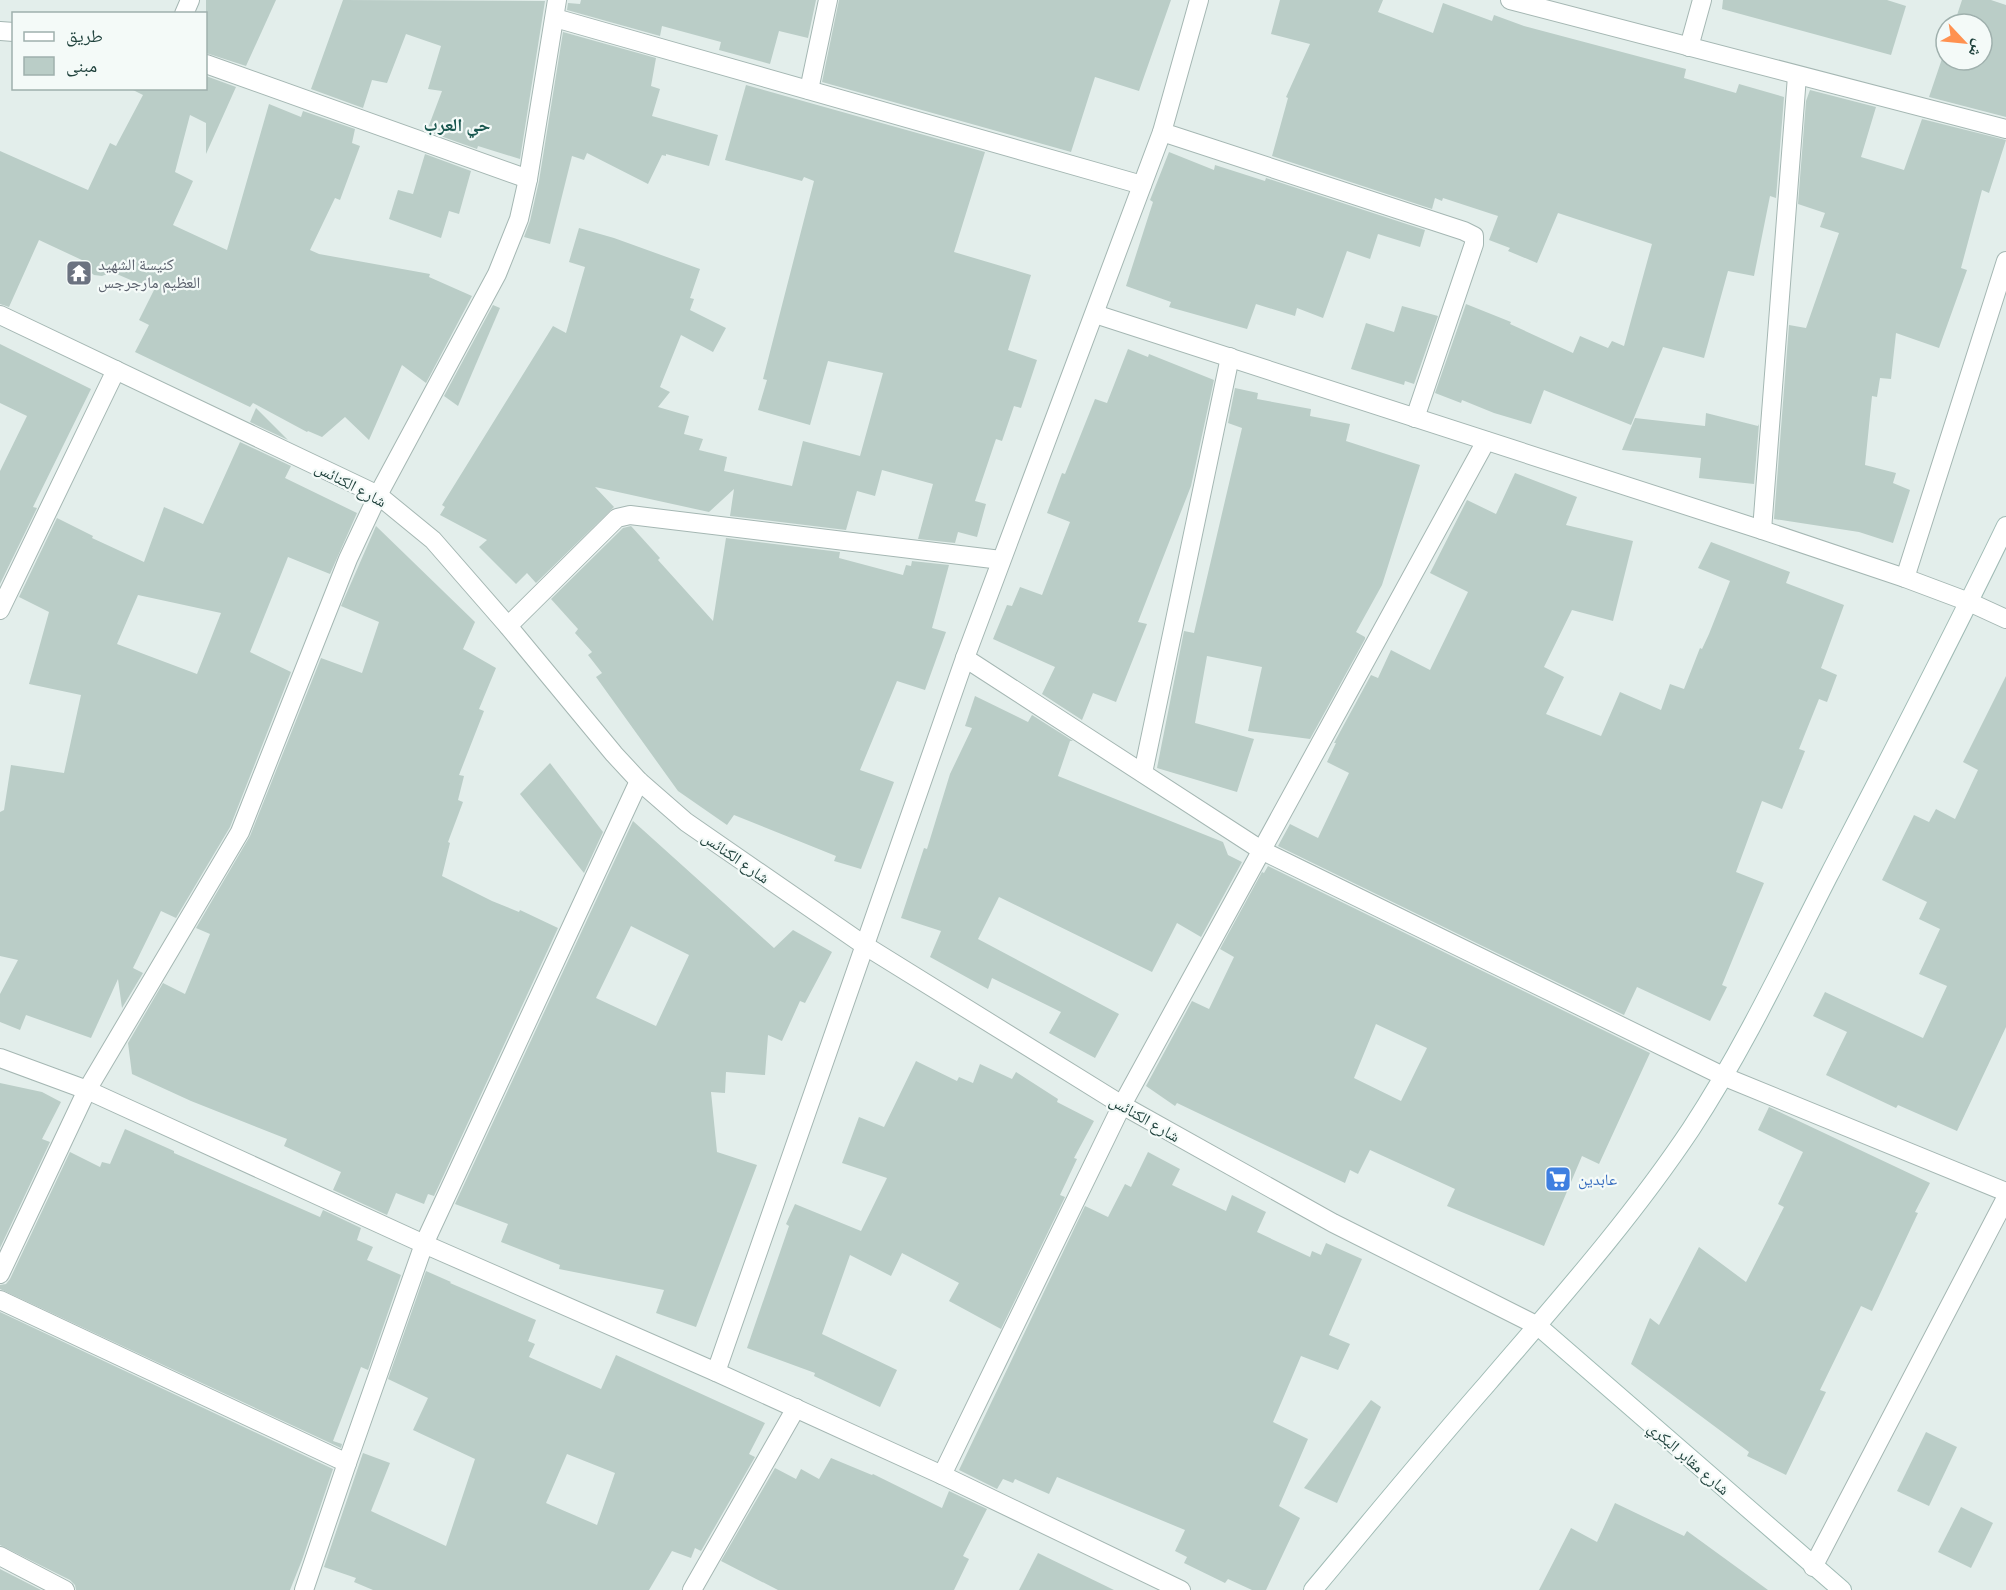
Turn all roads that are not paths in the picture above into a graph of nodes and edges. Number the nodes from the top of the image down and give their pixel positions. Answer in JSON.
{"nodes":[{"id":1,"x":828,"y":0,"type":"edge"},
{"id":2,"x":1199,"y":0,"type":"edge"},
{"id":3,"x":1510,"y":0,"type":"edge"},
{"id":4,"x":1702,"y":0,"type":"edge"},
{"id":5,"x":556,"y":9,"type":"edge"},
{"id":6,"x":1689,"y":47,"type":"junction"},
{"id":7,"x":207,"y":64,"type":"edge"},
{"id":8,"x":1797,"y":76,"type":"junction"},
{"id":9,"x":809,"y":90,"type":"junction"},
{"id":10,"x":2006,"y":129,"type":"edge"},
{"id":11,"x":1162,"y":132,"type":"junction"},
{"id":12,"x":528,"y":179,"type":"junction"},
{"id":13,"x":1142,"y":185,"type":"junction"},
{"id":14,"x":2006,"y":261,"type":"edge"},
{"id":15,"x":1095,"y":314,"type":"junction"},
{"id":16,"x":0,"y":315,"type":"edge"},
{"id":17,"x":1230,"y":357,"type":"junction"},
{"id":18,"x":116,"y":370,"type":"junction"},
{"id":19,"x":1415,"y":418,"type":"junction"},
{"id":20,"x":1486,"y":441,"type":"junction"},
{"id":21,"x":378,"y":495,"type":"junction"},
{"id":22,"x":2006,"y":526,"type":"edge"},
{"id":23,"x":1762,"y":530,"type":"junction"},
{"id":24,"x":1001,"y":560,"type":"junction"},
{"id":25,"x":1905,"y":578,"type":"junction"},
{"id":26,"x":1969,"y":602,"type":"junction"},
{"id":27,"x":0,"y":610,"type":"edge"},
{"id":28,"x":2006,"y":619,"type":"edge"},
{"id":29,"x":508,"y":626,"type":"junction"},
{"id":30,"x":965,"y":658,"type":"junction"},
{"id":31,"x":1143,"y":773,"type":"junction"},
{"id":32,"x":639,"y":782,"type":"junction"},
{"id":33,"x":1261,"y":850,"type":"junction"},
{"id":34,"x":864,"y":945,"type":"junction"},
{"id":35,"x":0,"y":1059,"type":"edge"},
{"id":36,"x":1725,"y":1077,"type":"junction"},
{"id":37,"x":87,"y":1090,"type":"junction"},
{"id":38,"x":1122,"y":1105,"type":"junction"},
{"id":39,"x":2006,"y":1192,"type":"edge"},
{"id":40,"x":2006,"y":1198,"type":"edge"},
{"id":41,"x":424,"y":1244,"type":"junction"},
{"id":42,"x":0,"y":1274,"type":"edge"},
{"id":43,"x":0,"y":1300,"type":"edge"},
{"id":44,"x":1538,"y":1326,"type":"junction"},
{"id":45,"x":716,"y":1372,"type":"junction"},
{"id":46,"x":796,"y":1408,"type":"junction"},
{"id":47,"x":346,"y":1463,"type":"junction"},
{"id":48,"x":942,"y":1475,"type":"junction"},
{"id":49,"x":0,"y":1556,"type":"edge"},
{"id":50,"x":1813,"y":1567,"type":"junction"},
{"id":51,"x":65,"y":1590,"type":"edge"},
{"id":52,"x":304,"y":1590,"type":"edge"},
{"id":53,"x":692,"y":1590,"type":"edge"},
{"id":54,"x":1181,"y":1590,"type":"edge"},
{"id":55,"x":1313,"y":1590,"type":"edge"},
{"id":56,"x":1842,"y":1590,"type":"edge"}],
"edges":[{"from":1,"to":9,"type":"street"},
{"from":2,"to":11,"type":"street"},
{"from":3,"to":6,"type":"street"},
{"from":4,"to":6,"type":"street"},
{"from":5,"to":9,"type":"street"},
{"from":5,"to":12,"type":"street"},
{"from":6,"to":8,"type":"street"},
{"from":7,"to":12,"type":"street"},
{"from":8,"to":10,"type":"street"},
{"from":8,"to":23,"type":"street"},
{"from":9,"to":13,"type":"street"},
{"from":11,"to":13,"type":"street"},
{"from":11,"to":19,"type":"street"},
{"from":12,"to":21,"type":"street"},
{"from":13,"to":15,"type":"street"},
{"from":14,"to":25,"type":"street"},
{"from":15,"to":17,"type":"street"},
{"from":15,"to":24,"type":"street"},
{"from":16,"to":18,"type":"street","name":"شارع الكنائس"},
{"from":17,"to":19,"type":"street"},
{"from":17,"to":31,"type":"street"},
{"from":18,"to":21,"type":"street","name":"شارع الكنائس"},
{"from":18,"to":27,"type":"street"},
{"from":19,"to":20,"type":"street"},
{"from":20,"to":23,"type":"street"},
{"from":20,"to":33,"type":"street"},
{"from":21,"to":29,"type":"street","name":"شارع الكنائس"},
{"from":21,"to":37,"type":"street"},
{"from":22,"to":26,"type":"street"},
{"from":23,"to":25,"type":"street"},
{"from":24,"to":29,"type":"street"},
{"from":24,"to":30,"type":"street"},
{"from":25,"to":26,"type":"street"},
{"from":26,"to":28,"type":"street"},
{"from":26,"to":36,"type":"street"},
{"from":29,"to":32,"type":"street","name":"شارع الكنائس"},
{"from":30,"to":31,"type":"street"},
{"from":30,"to":34,"type":"street"},
{"from":31,"to":33,"type":"street"},
{"from":32,"to":34,"type":"street","name":"شارع الكنائس"},
{"from":32,"to":41,"type":"street"},
{"from":33,"to":36,"type":"street"},
{"from":33,"to":38,"type":"street"},
{"from":34,"to":38,"type":"street","name":"شارع الكنائس"},
{"from":34,"to":45,"type":"street"},
{"from":35,"to":37,"type":"street"},
{"from":36,"to":39,"type":"street"},
{"from":36,"to":44,"type":"street"},
{"from":37,"to":41,"type":"street"},
{"from":37,"to":42,"type":"street"},
{"from":38,"to":44,"type":"street","name":"شارع الكنائس"},
{"from":38,"to":48,"type":"street"},
{"from":40,"to":50,"type":"street"},
{"from":41,"to":45,"type":"street"},
{"from":41,"to":47,"type":"street"},
{"from":43,"to":47,"type":"street"},
{"from":44,"to":50,"type":"street","name":"شارع مقابر البكري"},
{"from":44,"to":55,"type":"street"},
{"from":45,"to":46,"type":"street"},
{"from":46,"to":48,"type":"street"},
{"from":46,"to":53,"type":"street"},
{"from":47,"to":52,"type":"street"},
{"from":48,"to":54,"type":"street"},
{"from":49,"to":51,"type":"street"},
{"from":50,"to":56,"type":"street","name":"شارع مقابر البكري"}]}
